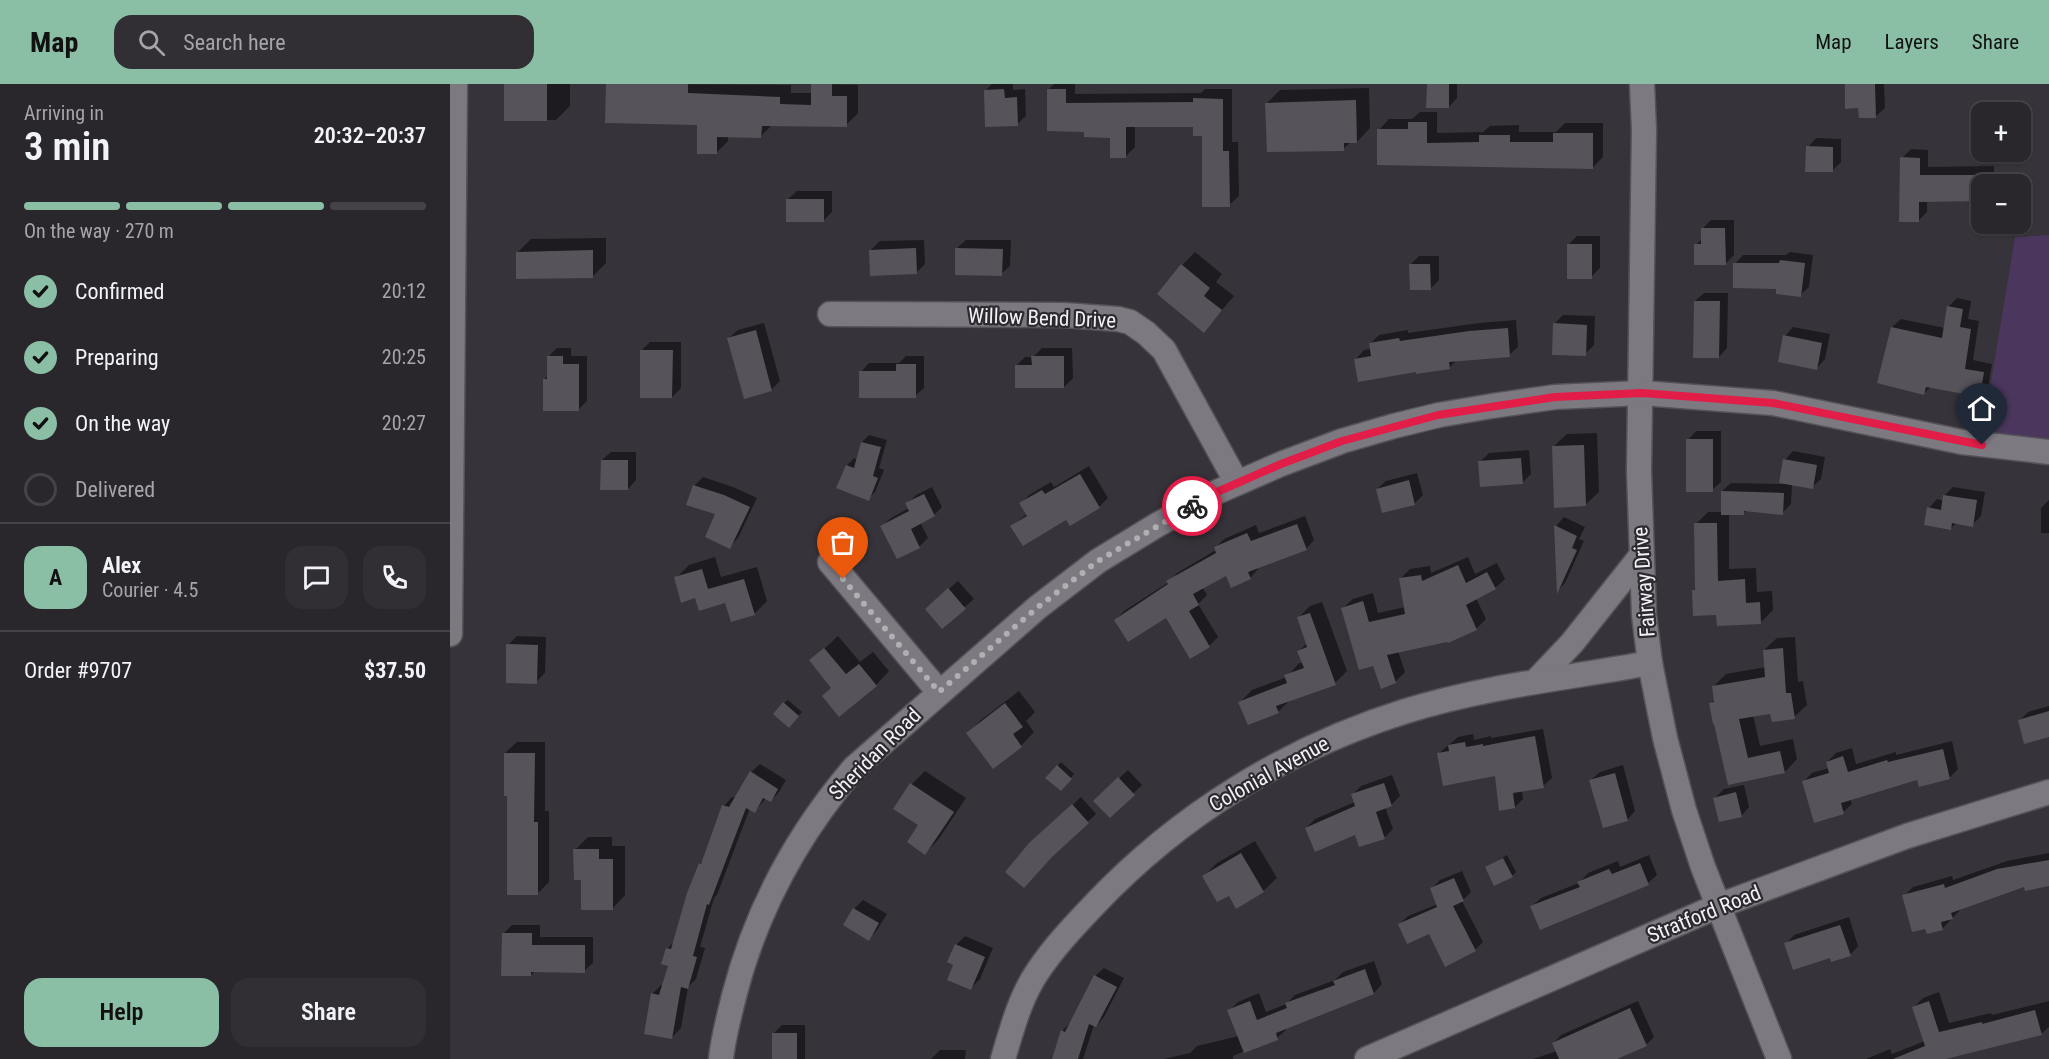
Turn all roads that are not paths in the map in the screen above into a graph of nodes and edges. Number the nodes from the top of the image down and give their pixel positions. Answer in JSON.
{"nodes":[{"id":1,"x":455,"y":84,"type":"edge"},
{"id":2,"x":1642,"y":84,"type":"edge"},
{"id":3,"x":830,"y":314,"type":"dead end"},
{"id":4,"x":1642,"y":393,"type":"junction"},
{"id":5,"x":2049,"y":452,"type":"edge"},
{"id":6,"x":1237,"y":483,"type":"junction"},
{"id":7,"x":1641,"y":556,"type":"junction"},
{"id":8,"x":830,"y":562,"type":"dead end"},
{"id":9,"x":450,"y":634,"type":"edge"},
{"id":10,"x":1650,"y":663,"type":"junction"},
{"id":11,"x":1536,"y":681,"type":"junction"},
{"id":12,"x":939,"y":692,"type":"junction"},
{"id":13,"x":2049,"y":792,"type":"edge"},
{"id":14,"x":1718,"y":906,"type":"junction"},
{"id":15,"x":721,"y":1059,"type":"edge"},
{"id":16,"x":1003,"y":1059,"type":"edge"},
{"id":17,"x":1367,"y":1059,"type":"edge"},
{"id":18,"x":1779,"y":1059,"type":"edge"}],
"edges":[{"from":1,"to":9,"type":"street"},
{"from":2,"to":4,"type":"street","name":"Fairway Drive"},
{"from":3,"to":6,"type":"street","name":"Willow Bend Drive"},
{"from":4,"to":5,"type":"street","name":"Sheridan Road"},
{"from":4,"to":6,"type":"street","name":"Sheridan Road"},
{"from":4,"to":7,"type":"street","name":"Fairway Drive"},
{"from":6,"to":12,"type":"street","name":"Sheridan Road"},
{"from":7,"to":10,"type":"street","name":"Fairway Drive"},
{"from":7,"to":11,"type":"street"},
{"from":8,"to":12,"type":"street"},
{"from":10,"to":11,"type":"street","name":"Colonial Avenue"},
{"from":10,"to":14,"type":"street","name":"Fairway Drive"},
{"from":11,"to":16,"type":"street","name":"Colonial Avenue"},
{"from":12,"to":15,"type":"street","name":"Sheridan Road"},
{"from":13,"to":14,"type":"street","name":"Stratford Road"},
{"from":14,"to":17,"type":"street","name":"Stratford Road"},
{"from":14,"to":18,"type":"street","name":"Fairway Drive"}]}
